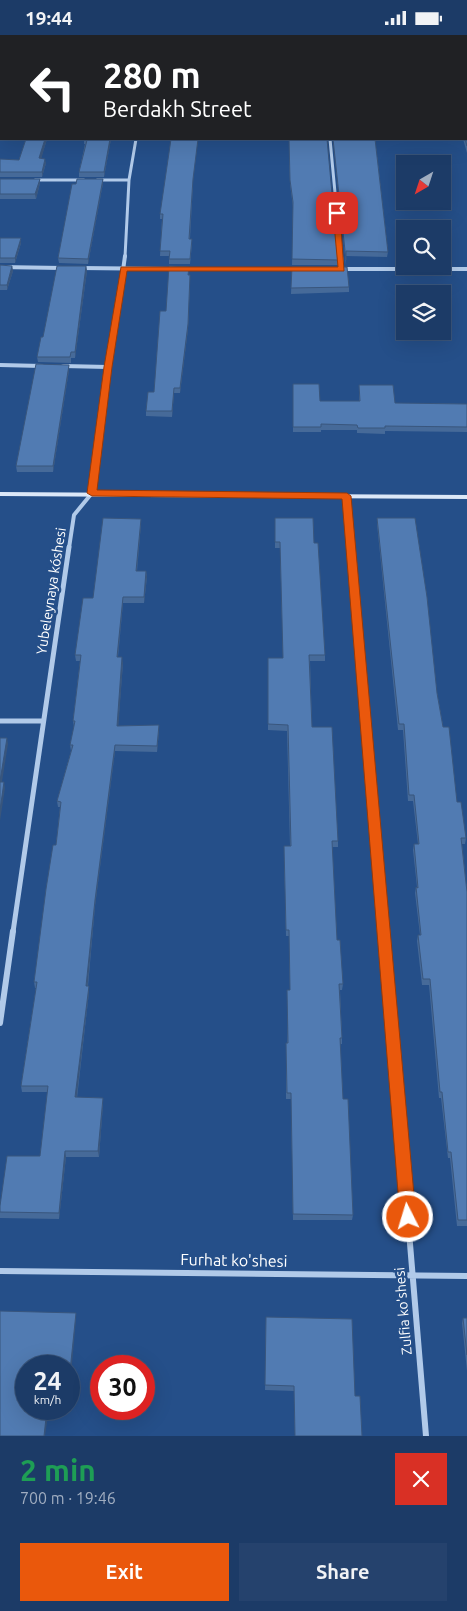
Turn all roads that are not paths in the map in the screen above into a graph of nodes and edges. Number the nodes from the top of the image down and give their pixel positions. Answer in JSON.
{"nodes":[{"id":1,"x":136,"y":140,"type":"edge"},
{"id":2,"x":330,"y":140,"type":"edge"},
{"id":3,"x":30,"y":180,"type":"edge"},
{"id":4,"x":129,"y":180,"type":"junction"},
{"id":5,"x":0,"y":267,"type":"edge"},
{"id":6,"x":67,"y":268,"type":"edge"},
{"id":7,"x":76,"y":268,"type":"edge"},
{"id":8,"x":124,"y":269,"type":"junction"},
{"id":9,"x":302,"y":269,"type":"edge"},
{"id":10,"x":332,"y":269,"type":"edge"},
{"id":11,"x":342,"y":269,"type":"junction"},
{"id":12,"x":467,"y":269,"type":"edge"},
{"id":13,"x":0,"y":365,"type":"edge"},
{"id":14,"x":49,"y":366,"type":"edge"},
{"id":15,"x":59,"y":366,"type":"edge"},
{"id":16,"x":108,"y":367,"type":"junction"},
{"id":17,"x":92,"y":493,"type":"junction"},
{"id":18,"x":0,"y":494,"type":"edge"},
{"id":19,"x":347,"y":496,"type":"junction"},
{"id":20,"x":467,"y":497,"type":"edge"},
{"id":21,"x":0,"y":721,"type":"edge"},
{"id":22,"x":43,"y":721,"type":"junction"},
{"id":23,"x":0,"y":1023,"type":"edge"},
{"id":24,"x":0,"y":1271,"type":"edge"},
{"id":25,"x":413,"y":1276,"type":"junction"},
{"id":26,"x":467,"y":1276,"type":"edge"},
{"id":27,"x":426,"y":1436,"type":"edge"}],
"edges":[{"from":1,"to":4,"type":"street"},
{"from":2,"to":11,"type":"street"},
{"from":3,"to":4,"type":"street"},
{"from":4,"to":8,"type":"street"},
{"from":5,"to":6,"type":"street"},
{"from":7,"to":8,"type":"street"},
{"from":8,"to":9,"type":"street"},
{"from":8,"to":16,"type":"street"},
{"from":10,"to":11,"type":"street"},
{"from":11,"to":12,"type":"street"},
{"from":13,"to":14,"type":"street"},
{"from":15,"to":16,"type":"street"},
{"from":16,"to":17,"type":"street"},
{"from":17,"to":18,"type":"street"},
{"from":17,"to":19,"type":"street"},
{"from":17,"to":22,"type":"street","name":"Yubeleynaya kóshesi"},
{"from":19,"to":20,"type":"street"},
{"from":19,"to":25,"type":"street","name":"Zulfia ko'shesi"},
{"from":21,"to":22,"type":"street"},
{"from":22,"to":23,"type":"street","name":"Yubeleynaya kóshesi"},
{"from":24,"to":25,"type":"street","name":"Furhat ko'shesi"},
{"from":25,"to":26,"type":"street","name":"Furhat ko'shesi"},
{"from":25,"to":27,"type":"street","name":"Zulfia ko'shesi"}]}
